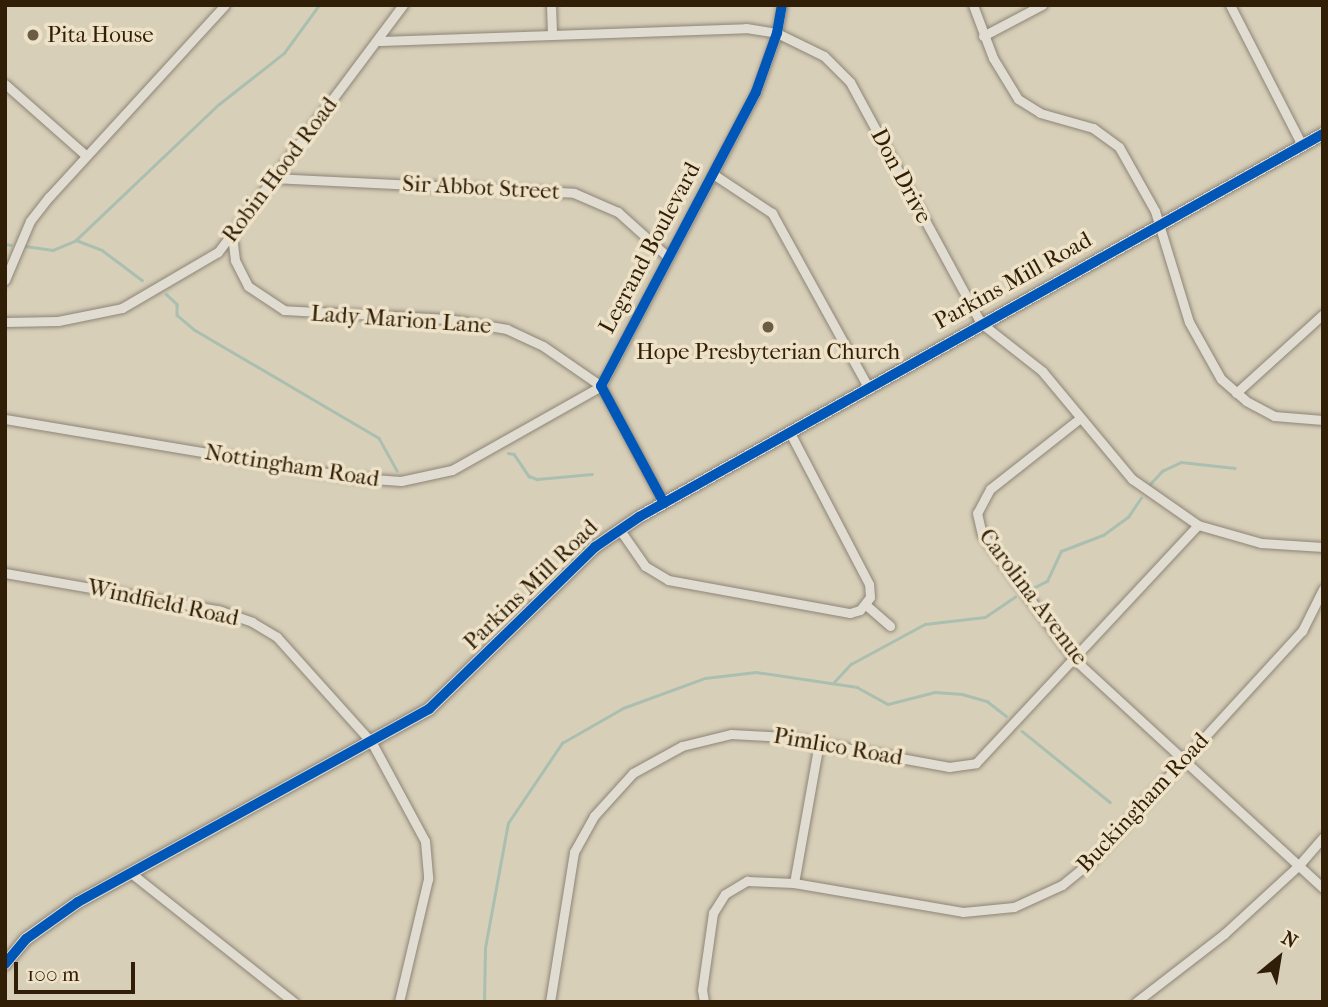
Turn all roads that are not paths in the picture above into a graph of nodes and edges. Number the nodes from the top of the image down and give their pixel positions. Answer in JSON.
{"nodes":[{"id":1,"x":225,"y":5,"type":"edge"},
{"id":2,"x":402,"y":5,"type":"edge"},
{"id":3,"x":551,"y":5,"type":"edge"},
{"id":4,"x":782,"y":5,"type":"edge"},
{"id":5,"x":973,"y":5,"type":"edge"},
{"id":6,"x":1042,"y":5,"type":"edge"},
{"id":7,"x":1230,"y":5,"type":"edge"},
{"id":8,"x":778,"y":33,"type":"junction"},
{"id":9,"x":552,"y":34,"type":"junction"},
{"id":10,"x":983,"y":36,"type":"junction"},
{"id":11,"x":380,"y":41,"type":"junction"},
{"id":12,"x":5,"y":84,"type":"edge"},
{"id":13,"x":1323,"y":134,"type":"edge"},
{"id":14,"x":1302,"y":145,"type":"junction"},
{"id":15,"x":84,"y":154,"type":"junction"},
{"id":16,"x":713,"y":174,"type":"junction"},
{"id":17,"x":272,"y":178,"type":"junction"},
{"id":18,"x":1159,"y":225,"type":"junction"},
{"id":19,"x":232,"y":234,"type":"junction"},
{"id":20,"x":668,"y":257,"type":"junction"},
{"id":21,"x":5,"y":280,"type":"edge"},
{"id":22,"x":1323,"y":314,"type":"edge"},
{"id":23,"x":5,"y":322,"type":"edge"},
{"id":24,"x":981,"y":323,"type":"junction"},
{"id":25,"x":867,"y":385,"type":"junction"},
{"id":26,"x":601,"y":386,"type":"junction"},
{"id":27,"x":1236,"y":393,"type":"junction"},
{"id":28,"x":5,"y":419,"type":"edge"},
{"id":29,"x":1079,"y":419,"type":"junction"},
{"id":30,"x":1323,"y":420,"type":"edge"},
{"id":31,"x":789,"y":431,"type":"junction"},
{"id":32,"x":664,"y":503,"type":"junction"},
{"id":33,"x":1198,"y":525,"type":"junction"},
{"id":34,"x":620,"y":530,"type":"junction"},
{"id":35,"x":1323,"y":547,"type":"edge"},
{"id":36,"x":5,"y":573,"type":"edge"},
{"id":37,"x":1323,"y":589,"type":"edge"},
{"id":38,"x":866,"y":606,"type":"junction"},
{"id":39,"x":890,"y":626,"type":"dead end"},
{"id":40,"x":1074,"y":659,"type":"junction"},
{"id":41,"x":372,"y":743,"type":"junction"},
{"id":42,"x":819,"y":743,"type":"junction"},
{"id":43,"x":1184,"y":760,"type":"junction"},
{"id":44,"x":1323,"y":837,"type":"edge"},
{"id":45,"x":1299,"y":865,"type":"junction"},
{"id":46,"x":131,"y":873,"type":"junction"},
{"id":47,"x":794,"y":883,"type":"junction"},
{"id":48,"x":1323,"y":888,"type":"edge"},
{"id":49,"x":5,"y":964,"type":"edge"},
{"id":50,"x":294,"y":1002,"type":"edge"},
{"id":51,"x":399,"y":1002,"type":"edge"},
{"id":52,"x":550,"y":1002,"type":"edge"},
{"id":53,"x":705,"y":1002,"type":"edge"},
{"id":54,"x":1136,"y":1002,"type":"edge"}],
"edges":[{"from":1,"to":15,"type":"street"},
{"from":2,"to":11,"type":"street","name":"Robin Hood Road"},
{"from":3,"to":9,"type":"street"},
{"from":4,"to":8,"type":"street","name":"Legrand Boulevard"},
{"from":5,"to":10,"type":"street"},
{"from":6,"to":10,"type":"street"},
{"from":7,"to":14,"type":"street"},
{"from":8,"to":9,"type":"street","name":"Don Drive"},
{"from":8,"to":16,"type":"street","name":"Legrand Boulevard"},
{"from":8,"to":24,"type":"street","name":"Don Drive"},
{"from":9,"to":11,"type":"street","name":"Don Drive"},
{"from":10,"to":18,"type":"street"},
{"from":11,"to":17,"type":"street","name":"Robin Hood Road"},
{"from":12,"to":15,"type":"street"},
{"from":13,"to":14,"type":"street","name":"Parkins Mill Road"},
{"from":14,"to":18,"type":"street","name":"Parkins Mill Road"},
{"from":15,"to":21,"type":"street"},
{"from":16,"to":20,"type":"street","name":"Legrand Boulevard"},
{"from":16,"to":25,"type":"street"},
{"from":17,"to":19,"type":"street","name":"Robin Hood Road"},
{"from":17,"to":20,"type":"street","name":"Sir Abbot Street"},
{"from":18,"to":24,"type":"street","name":"Parkins Mill Road"},
{"from":18,"to":27,"type":"street"},
{"from":19,"to":23,"type":"street","name":"Robin Hood Road"},
{"from":19,"to":26,"type":"street","name":"Lady Marion Lane"},
{"from":20,"to":26,"type":"street","name":"Legrand Boulevard"},
{"from":22,"to":27,"type":"street"},
{"from":24,"to":25,"type":"street","name":"Parkins Mill Road"},
{"from":24,"to":29,"type":"street","name":"Don Drive"},
{"from":25,"to":31,"type":"street","name":"Parkins Mill Road"},
{"from":26,"to":28,"type":"street","name":"Nottingham Road"},
{"from":26,"to":32,"type":"street"},
{"from":27,"to":30,"type":"street"},
{"from":29,"to":33,"type":"street","name":"Don Drive"},
{"from":29,"to":40,"type":"street","name":"Carolina Avenue"},
{"from":31,"to":32,"type":"street","name":"Parkins Mill Road"},
{"from":31,"to":38,"type":"street"},
{"from":32,"to":34,"type":"street","name":"Parkins Mill Road"},
{"from":33,"to":35,"type":"street","name":"Don Drive"},
{"from":33,"to":40,"type":"street","name":"Pimlico Road"},
{"from":34,"to":38,"type":"street"},
{"from":34,"to":41,"type":"street","name":"Parkins Mill Road"},
{"from":36,"to":41,"type":"street","name":"Windfield Road"},
{"from":37,"to":43,"type":"street","name":"Buckingham Road"},
{"from":38,"to":39,"type":"street"},
{"from":40,"to":42,"type":"street","name":"Pimlico Road"},
{"from":40,"to":43,"type":"street","name":"Carolina Avenue"},
{"from":41,"to":46,"type":"street","name":"Parkins Mill Road"},
{"from":41,"to":51,"type":"street","name":"Windfield Road"},
{"from":42,"to":47,"type":"street"},
{"from":42,"to":52,"type":"street","name":"Pimlico Road"},
{"from":43,"to":45,"type":"street","name":"Carolina Avenue"},
{"from":43,"to":47,"type":"street","name":"Buckingham Road"},
{"from":44,"to":45,"type":"street"},
{"from":45,"to":48,"type":"street","name":"Carolina Avenue"},
{"from":45,"to":54,"type":"street"},
{"from":46,"to":49,"type":"street","name":"Parkins Mill Road"},
{"from":46,"to":50,"type":"street"},
{"from":47,"to":53,"type":"street","name":"Buckingham Road"}]}
